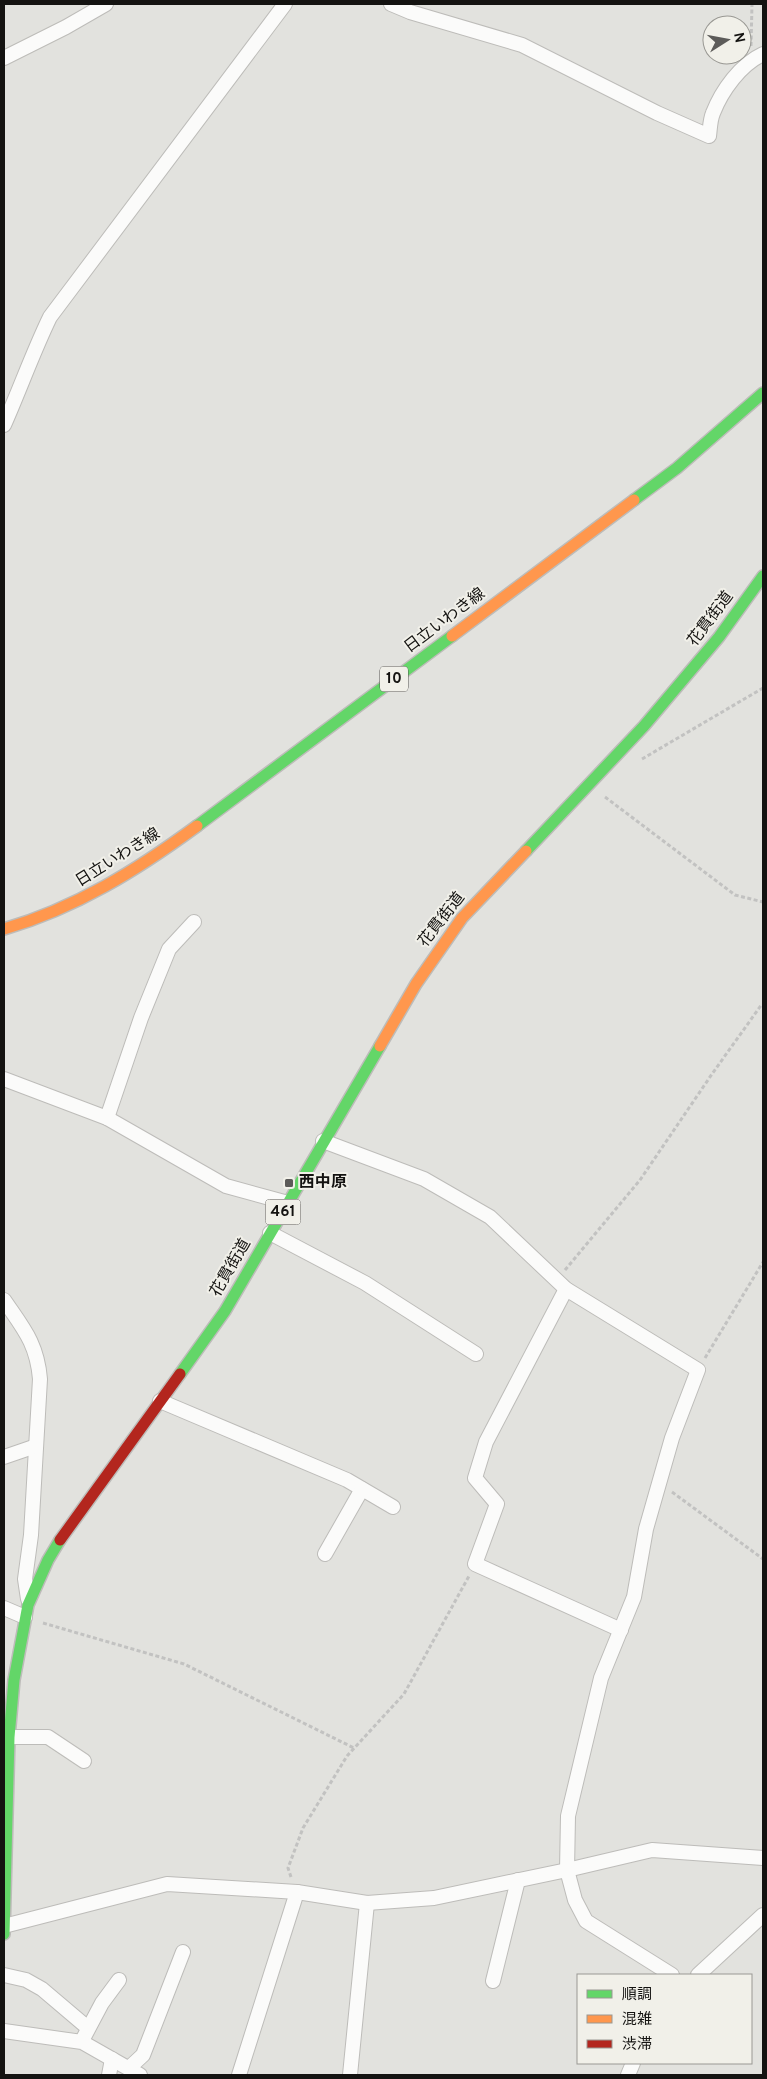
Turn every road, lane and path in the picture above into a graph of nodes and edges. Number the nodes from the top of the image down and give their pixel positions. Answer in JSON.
{"nodes":[{"id":1,"x":106,"y":4,"type":"edge"},
{"id":2,"x":285,"y":4,"type":"edge"},
{"id":3,"x":391,"y":4,"type":"edge"},
{"id":4,"x":752,"y":4,"type":"edge"},
{"id":5,"x":757,"y":56,"type":"edge"},
{"id":6,"x":4,"y":58,"type":"edge"},
{"id":7,"x":763,"y":393,"type":"edge"},
{"id":8,"x":4,"y":425,"type":"edge"},
{"id":9,"x":763,"y":576,"type":"edge"},
{"id":10,"x":763,"y":688,"type":"edge"},
{"id":11,"x":642,"y":760,"type":"dead end"},
{"id":12,"x":588,"y":784,"type":"junction"},
{"id":13,"x":763,"y":902,"type":"edge"},
{"id":14,"x":194,"y":922,"type":"dead end"},
{"id":15,"x":4,"y":929,"type":"edge"},
{"id":16,"x":762,"y":1004,"type":"edge"},
{"id":17,"x":4,"y":1079,"type":"edge"},
{"id":18,"x":107,"y":1118,"type":"junction"},
{"id":19,"x":324,"y":1142,"type":"junction"},
{"id":20,"x":288,"y":1203,"type":"junction"},
{"id":21,"x":270,"y":1233,"type":"junction"},
{"id":22,"x":763,"y":1262,"type":"edge"},
{"id":23,"x":561,"y":1285,"type":"junction"},
{"id":24,"x":4,"y":1300,"type":"edge"},
{"id":25,"x":476,"y":1354,"type":"dead end"},
{"id":26,"x":698,"y":1370,"type":"junction"},
{"id":27,"x":160,"y":1401,"type":"junction"},
{"id":28,"x":36,"y":1446,"type":"junction"},
{"id":29,"x":4,"y":1457,"type":"edge"},
{"id":30,"x":659,"y":1483,"type":"junction"},
{"id":31,"x":362,"y":1489,"type":"junction"},
{"id":32,"x":393,"y":1507,"type":"dead end"},
{"id":33,"x":325,"y":1554,"type":"dead end"},
{"id":34,"x":763,"y":1559,"type":"edge"},
{"id":35,"x":475,"y":1564,"type":"junction"},
{"id":36,"x":4,"y":1608,"type":"edge"},
{"id":37,"x":27,"y":1611,"type":"junction"},
{"id":38,"x":621,"y":1630,"type":"junction"},
{"id":39,"x":9,"y":1679,"type":"edge"},
{"id":40,"x":9,"y":1737,"type":"junction"},
{"id":41,"x":354,"y":1748,"type":"junction"},
{"id":42,"x":84,"y":1761,"type":"dead end"},
{"id":43,"x":763,"y":1858,"type":"edge"},
{"id":44,"x":5,"y":1866,"type":"edge"},
{"id":45,"x":567,"y":1870,"type":"junction"},
{"id":46,"x":518,"y":1880,"type":"junction"},
{"id":47,"x":297,"y":1892,"type":"junction"},
{"id":48,"x":367,"y":1903,"type":"junction"},
{"id":49,"x":763,"y":1915,"type":"edge"},
{"id":50,"x":4,"y":1926,"type":"edge"},
{"id":51,"x":4,"y":1934,"type":"edge"},
{"id":52,"x":183,"y":1952,"type":"dead end"},
{"id":53,"x":670,"y":1974,"type":"edge"},
{"id":54,"x":699,"y":1974,"type":"edge"},
{"id":55,"x":4,"y":1975,"type":"edge"},
{"id":56,"x":119,"y":1980,"type":"dead end"},
{"id":57,"x":493,"y":1981,"type":"dead end"},
{"id":58,"x":88,"y":2028,"type":"junction"},
{"id":59,"x":4,"y":2031,"type":"edge"},
{"id":60,"x":82,"y":2042,"type":"junction"},
{"id":61,"x":112,"y":2059,"type":"junction"},
{"id":62,"x":134,"y":2072,"type":"edge"},
{"id":63,"x":109,"y":2075,"type":"edge"},
{"id":64,"x":239,"y":2075,"type":"edge"},
{"id":65,"x":350,"y":2075,"type":"edge"}],
"edges":[{"from":1,"to":6,"type":"street"},
{"from":2,"to":8,"type":"street"},
{"from":3,"to":5,"type":"street"},
{"from":4,"to":5,"type":"path"},
{"from":7,"to":15,"type":"main road","name":"日立いわき線","number":"10"},
{"from":9,"to":12,"type":"main road","name":"花貫街道","number":"461"},
{"from":10,"to":11,"type":"path"},
{"from":12,"to":13,"type":"path"},
{"from":12,"to":19,"type":"main road","name":"花貫街道","number":"461"},
{"from":14,"to":18,"type":"street"},
{"from":16,"to":23,"type":"path"},
{"from":17,"to":18,"type":"street"},
{"from":18,"to":20,"type":"street"},
{"from":19,"to":20,"type":"main road","name":"花貫街道","number":"461"},
{"from":19,"to":23,"type":"street"},
{"from":20,"to":21,"type":"main road","name":"花貫街道","number":"461"},
{"from":21,"to":25,"type":"street"},
{"from":21,"to":27,"type":"main road","name":"花貫街道","number":"461"},
{"from":22,"to":26,"type":"path"},
{"from":23,"to":26,"type":"street"},
{"from":23,"to":35,"type":"street"},
{"from":24,"to":28,"type":"street"},
{"from":26,"to":30,"type":"street"},
{"from":27,"to":31,"type":"street"},
{"from":27,"to":37,"type":"main road","name":"花貫街道","number":"461"},
{"from":28,"to":29,"type":"street"},
{"from":28,"to":37,"type":"street"},
{"from":30,"to":34,"type":"path"},
{"from":30,"to":38,"type":"street"},
{"from":31,"to":32,"type":"street"},
{"from":31,"to":33,"type":"street"},
{"from":35,"to":38,"type":"street"},
{"from":35,"to":41,"type":"path"},
{"from":36,"to":37,"type":"street"},
{"from":37,"to":39,"type":"main road","name":"花貫街道","number":"461"},
{"from":37,"to":41,"type":"path"},
{"from":38,"to":45,"type":"street"},
{"from":39,"to":40,"type":"main road","name":"花貫街道","number":"461"},
{"from":40,"to":42,"type":"street"},
{"from":40,"to":44,"type":"main road","name":"花貫街道","number":"461"},
{"from":41,"to":47,"type":"path"},
{"from":43,"to":45,"type":"street"},
{"from":44,"to":50,"type":"main road","name":"花貫街道","number":"461"},
{"from":45,"to":46,"type":"street"},
{"from":45,"to":53,"type":"street"},
{"from":46,"to":48,"type":"street"},
{"from":46,"to":57,"type":"street"},
{"from":47,"to":48,"type":"street"},
{"from":47,"to":50,"type":"street"},
{"from":47,"to":64,"type":"street"},
{"from":48,"to":65,"type":"street"},
{"from":49,"to":54,"type":"street"},
{"from":50,"to":51,"type":"main road","name":"花貫街道","number":"461"},
{"from":52,"to":62,"type":"street"},
{"from":55,"to":58,"type":"street"},
{"from":56,"to":58,"type":"street"},
{"from":58,"to":60,"type":"street"},
{"from":59,"to":60,"type":"street"},
{"from":60,"to":61,"type":"street"},
{"from":61,"to":62,"type":"street"},
{"from":61,"to":63,"type":"street"}]}
